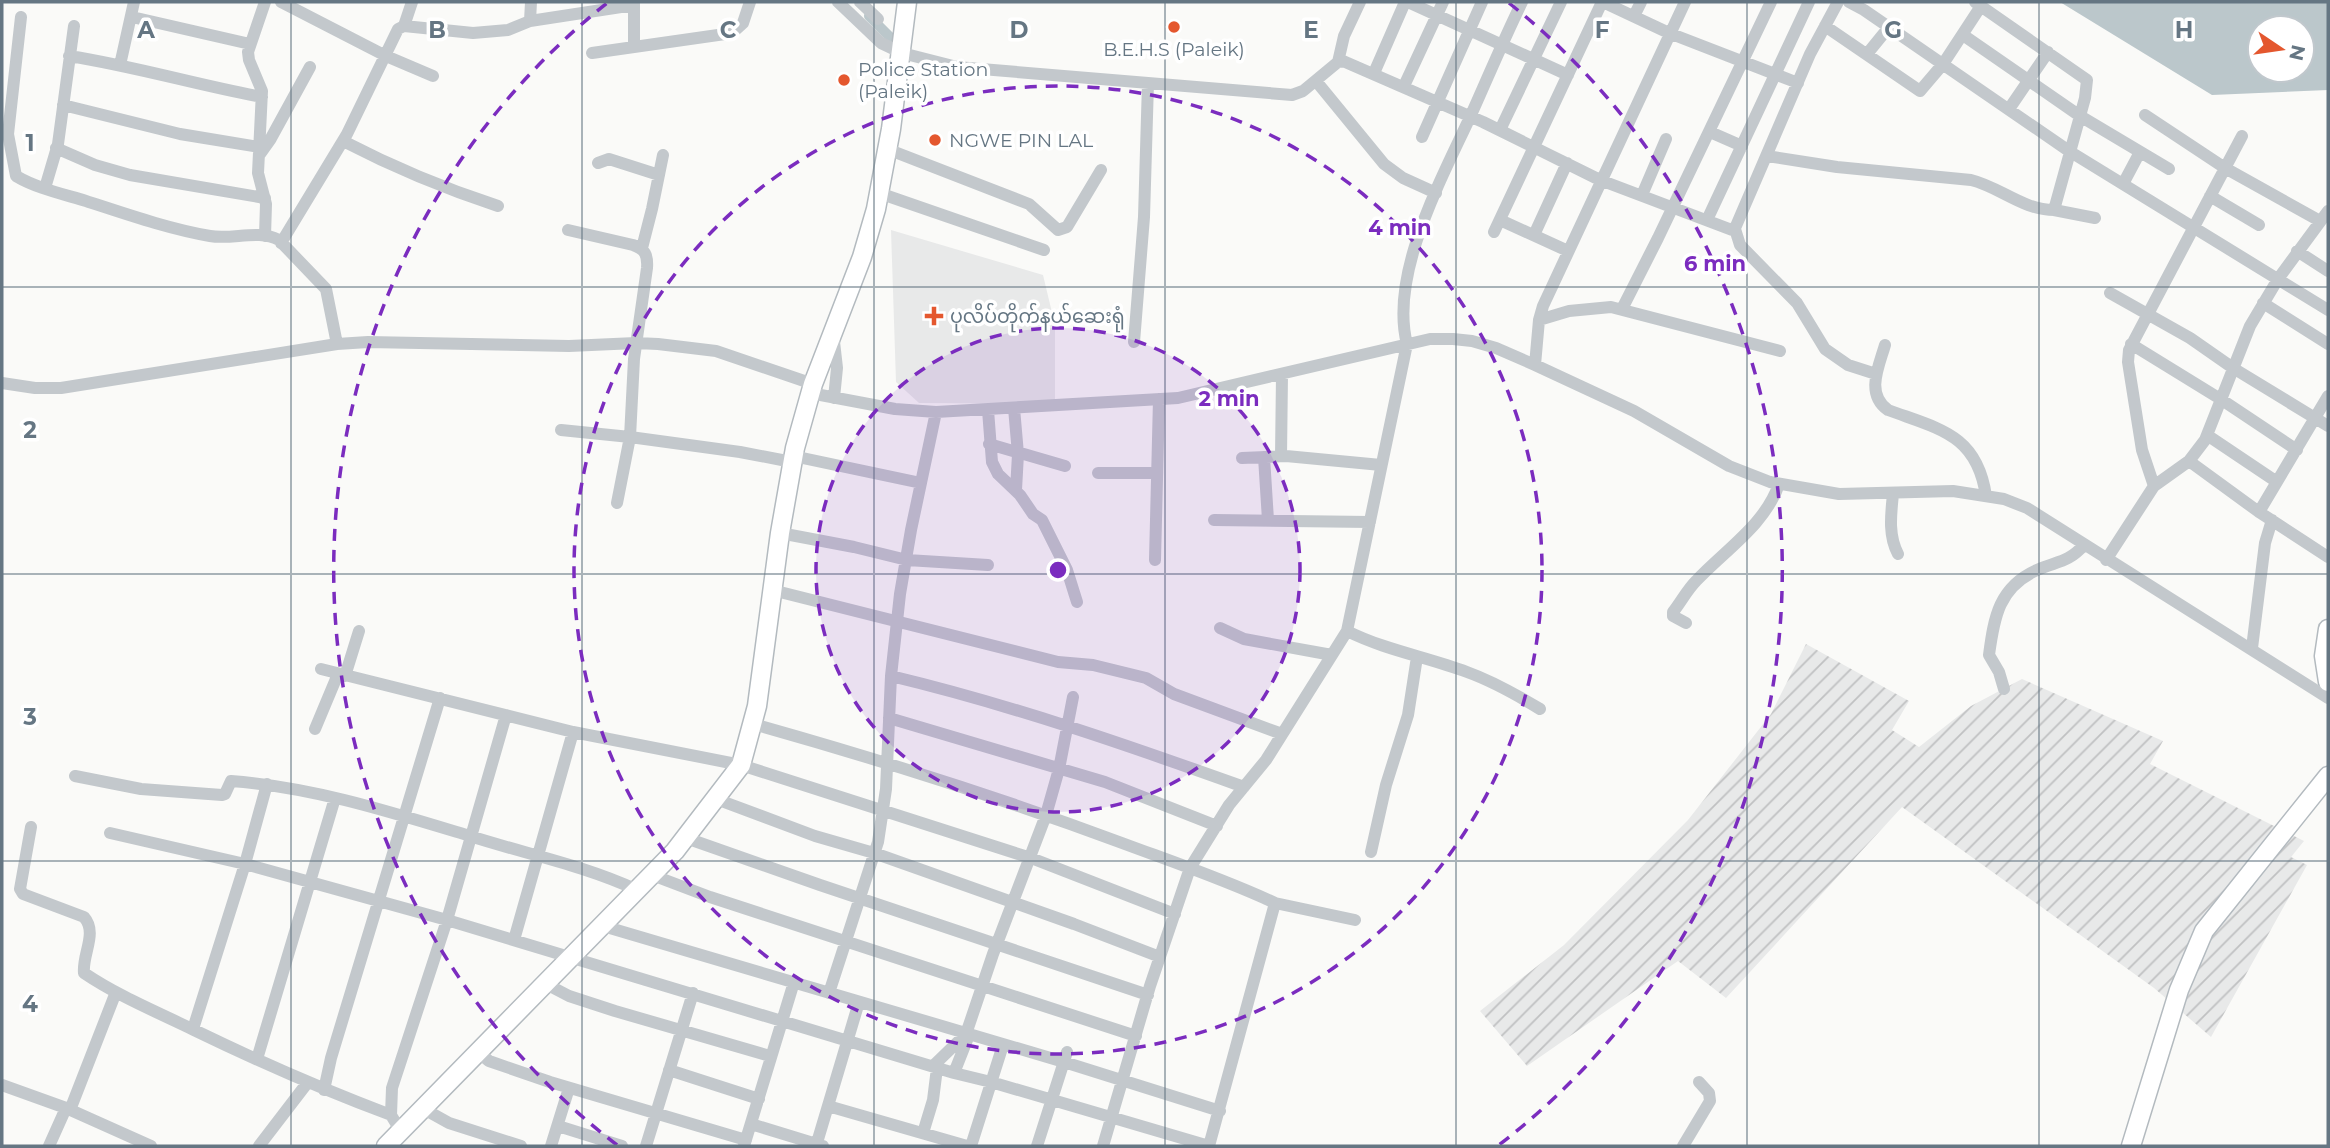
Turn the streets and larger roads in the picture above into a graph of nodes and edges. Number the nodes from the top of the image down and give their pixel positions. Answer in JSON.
{"nodes":[{"id":1,"x":134,"y":2,"type":"edge"},
{"id":2,"x":265,"y":2,"type":"edge"},
{"id":3,"x":281,"y":2,"type":"edge"},
{"id":4,"x":412,"y":2,"type":"edge"},
{"id":5,"x":531,"y":2,"type":"edge"},
{"id":6,"x":750,"y":2,"type":"edge"},
{"id":7,"x":838,"y":2,"type":"edge"},
{"id":8,"x":860,"y":2,"type":"edge"},
{"id":9,"x":1360,"y":2,"type":"edge"},
{"id":10,"x":1407,"y":2,"type":"edge"},
{"id":11,"x":1443,"y":2,"type":"edge"},
{"id":12,"x":1482,"y":2,"type":"edge"},
{"id":13,"x":1522,"y":2,"type":"edge"},
{"id":14,"x":1561,"y":2,"type":"edge"},
{"id":15,"x":1602,"y":2,"type":"edge"},
{"id":16,"x":1641,"y":2,"type":"edge"},
{"id":17,"x":1685,"y":2,"type":"edge"},
{"id":18,"x":1771,"y":2,"type":"edge"},
{"id":19,"x":1809,"y":2,"type":"edge"},
{"id":20,"x":1838,"y":2,"type":"edge"},
{"id":21,"x":1849,"y":2,"type":"edge"},
{"id":22,"x":634,"y":3,"type":"edge"},
{"id":23,"x":906,"y":3,"type":"edge"},
{"id":24,"x":1978,"y":4,"type":"edge"},
{"id":25,"x":1437,"y":15,"type":"junction"},
{"id":26,"x":1634,"y":16,"type":"junction"},
{"id":27,"x":21,"y":17,"type":"dead end"},
{"id":28,"x":132,"y":17,"type":"junction"},
{"id":29,"x":878,"y":19,"type":"dead end"},
{"id":30,"x":530,"y":21,"type":"junction"},
{"id":31,"x":74,"y":26,"type":"dead end"},
{"id":32,"x":404,"y":26,"type":"junction"},
{"id":33,"x":1825,"y":26,"type":"junction"},
{"id":34,"x":1889,"y":27,"type":"junction"},
{"id":35,"x":1469,"y":30,"type":"junction"},
{"id":36,"x":1669,"y":33,"type":"junction"},
{"id":37,"x":1962,"y":35,"type":"junction"},
{"id":38,"x":250,"y":44,"type":"junction"},
{"id":39,"x":1502,"y":44,"type":"junction"},
{"id":40,"x":634,"y":47,"type":"junction"},
{"id":41,"x":2048,"y":52,"type":"junction"},
{"id":42,"x":592,"y":53,"type":"dead end"},
{"id":43,"x":902,"y":53,"type":"junction"},
{"id":44,"x":1867,"y":54,"type":"junction"},
{"id":45,"x":68,"y":56,"type":"junction"},
{"id":46,"x":386,"y":56,"type":"junction"},
{"id":47,"x":1535,"y":60,"type":"junction"},
{"id":48,"x":1338,"y":62,"type":"junction"},
{"id":49,"x":1742,"y":62,"type":"junction"},
{"id":50,"x":1943,"y":64,"type":"junction"},
{"id":51,"x":120,"y":65,"type":"junction"},
{"id":52,"x":310,"y":67,"type":"dead end"},
{"id":53,"x":1374,"y":73,"type":"junction"},
{"id":54,"x":1567,"y":75,"type":"junction"},
{"id":55,"x":1774,"y":75,"type":"junction"},
{"id":56,"x":433,"y":76,"type":"dead end"},
{"id":57,"x":1316,"y":81,"type":"junction"},
{"id":58,"x":2028,"y":82,"type":"junction"},
{"id":59,"x":1148,"y":83,"type":"junction"},
{"id":60,"x":1797,"y":83,"type":"junction"},
{"id":61,"x":1404,"y":86,"type":"junction"},
{"id":62,"x":262,"y":97,"type":"junction"},
{"id":63,"x":1438,"y":102,"type":"junction"},
{"id":64,"x":63,"y":105,"type":"junction"},
{"id":65,"x":2009,"y":109,"type":"junction"},
{"id":66,"x":2145,"y":115,"type":"dead end"},
{"id":67,"x":2080,"y":116,"type":"junction"},
{"id":68,"x":1470,"y":117,"type":"junction"},
{"id":69,"x":1500,"y":130,"type":"junction"},
{"id":70,"x":1710,"y":132,"type":"junction"},
{"id":71,"x":2242,"y":136,"type":"dead end"},
{"id":72,"x":1422,"y":138,"type":"dead end"},
{"id":73,"x":1666,"y":139,"type":"dead end"},
{"id":74,"x":342,"y":141,"type":"junction"},
{"id":75,"x":1534,"y":146,"type":"junction"},
{"id":76,"x":1742,"y":146,"type":"junction"},
{"id":77,"x":56,"y":148,"type":"junction"},
{"id":78,"x":887,"y":149,"type":"junction"},
{"id":79,"x":2069,"y":150,"type":"junction"},
{"id":80,"x":259,"y":151,"type":"junction"},
{"id":81,"x":2140,"y":152,"type":"junction"},
{"id":82,"x":663,"y":155,"type":"dead end"},
{"id":83,"x":1767,"y":156,"type":"junction"},
{"id":84,"x":598,"y":163,"type":"dead end"},
{"id":85,"x":1567,"y":163,"type":"junction"},
{"id":86,"x":2225,"y":168,"type":"junction"},
{"id":87,"x":2169,"y":169,"type":"dead end"},
{"id":88,"x":1101,"y":170,"type":"dead end"},
{"id":89,"x":659,"y":175,"type":"junction"},
{"id":90,"x":1600,"y":180,"type":"junction"},
{"id":91,"x":2123,"y":184,"type":"junction"},
{"id":92,"x":45,"y":188,"type":"junction"},
{"id":93,"x":1436,"y":192,"type":"junction"},
{"id":94,"x":879,"y":193,"type":"junction"},
{"id":95,"x":1642,"y":195,"type":"junction"},
{"id":96,"x":2210,"y":196,"type":"junction"},
{"id":97,"x":265,"y":198,"type":"junction"},
{"id":98,"x":498,"y":206,"type":"dead end"},
{"id":99,"x":1673,"y":207,"type":"junction"},
{"id":100,"x":2053,"y":210,"type":"junction"},
{"id":101,"x":2095,"y":218,"type":"dead end"},
{"id":102,"x":1707,"y":220,"type":"junction"},
{"id":103,"x":2323,"y":222,"type":"edge"},
{"id":104,"x":2259,"y":225,"type":"dead end"},
{"id":105,"x":2193,"y":227,"type":"junction"},
{"id":106,"x":1735,"y":229,"type":"junction"},
{"id":107,"x":568,"y":230,"type":"dead end"},
{"id":108,"x":1534,"y":235,"type":"junction"},
{"id":109,"x":265,"y":236,"type":"junction"},
{"id":110,"x":281,"y":243,"type":"junction"},
{"id":111,"x":642,"y":248,"type":"junction"},
{"id":112,"x":1044,"y":250,"type":"dead end"},
{"id":113,"x":1568,"y":251,"type":"junction"},
{"id":114,"x":2297,"y":251,"type":"junction"},
{"id":115,"x":2328,"y":271,"type":"edge"},
{"id":116,"x":2278,"y":279,"type":"junction"},
{"id":117,"x":2110,"y":293,"type":"dead end"},
{"id":118,"x":2263,"y":303,"type":"junction"},
{"id":119,"x":1622,"y":309,"type":"junction"},
{"id":120,"x":2328,"y":310,"type":"edge"},
{"id":121,"x":2147,"y":313,"type":"junction"},
{"id":122,"x":1539,"y":320,"type":"junction"},
{"id":123,"x":833,"y":333,"type":"junction"},
{"id":124,"x":1134,"y":342,"type":"dead end"},
{"id":125,"x":636,"y":343,"type":"junction"},
{"id":126,"x":337,"y":344,"type":"junction"},
{"id":127,"x":1408,"y":344,"type":"junction"},
{"id":128,"x":2130,"y":344,"type":"junction"},
{"id":129,"x":2328,"y":344,"type":"edge"},
{"id":130,"x":1885,"y":345,"type":"dead end"},
{"id":131,"x":1780,"y":351,"type":"dead end"},
{"id":132,"x":1535,"y":365,"type":"junction"},
{"id":133,"x":2233,"y":368,"type":"junction"},
{"id":134,"x":1876,"y":374,"type":"junction"},
{"id":135,"x":1282,"y":375,"type":"junction"},
{"id":136,"x":2,"y":383,"type":"edge"},
{"id":137,"x":812,"y":389,"type":"junction"},
{"id":138,"x":2328,"y":396,"type":"edge"},
{"id":139,"x":834,"y":398,"type":"junction"},
{"id":140,"x":1159,"y":399,"type":"junction"},
{"id":141,"x":2222,"y":400,"type":"junction"},
{"id":142,"x":1014,"y":408,"type":"junction"},
{"id":143,"x":988,"y":410,"type":"junction"},
{"id":144,"x":936,"y":412,"type":"junction"},
{"id":145,"x":2316,"y":418,"type":"junction"},
{"id":146,"x":2328,"y":426,"type":"edge"},
{"id":147,"x":561,"y":430,"type":"dead end"},
{"id":148,"x":2207,"y":435,"type":"junction"},
{"id":149,"x":630,"y":437,"type":"junction"},
{"id":150,"x":989,"y":444,"type":"junction"},
{"id":151,"x":2297,"y":450,"type":"junction"},
{"id":152,"x":1018,"y":454,"type":"junction"},
{"id":153,"x":1281,"y":456,"type":"junction"},
{"id":154,"x":1264,"y":457,"type":"junction"},
{"id":155,"x":1242,"y":458,"type":"dead end"},
{"id":156,"x":793,"y":459,"type":"junction"},
{"id":157,"x":2189,"y":461,"type":"junction"},
{"id":158,"x":1381,"y":465,"type":"junction"},
{"id":159,"x":1065,"y":466,"type":"dead end"},
{"id":160,"x":1098,"y":473,"type":"dead end"},
{"id":161,"x":1156,"y":473,"type":"junction"},
{"id":162,"x":2277,"y":482,"type":"junction"},
{"id":163,"x":921,"y":483,"type":"junction"},
{"id":164,"x":1779,"y":484,"type":"junction"},
{"id":165,"x":2154,"y":486,"type":"junction"},
{"id":166,"x":1016,"y":490,"type":"junction"},
{"id":167,"x":1893,"y":494,"type":"junction"},
{"id":168,"x":1986,"y":496,"type":"junction"},
{"id":169,"x":617,"y":503,"type":"dead end"},
{"id":170,"x":2259,"y":512,"type":"junction"},
{"id":171,"x":1214,"y":520,"type":"dead end"},
{"id":172,"x":1268,"y":520,"type":"junction"},
{"id":173,"x":2272,"y":520,"type":"junction"},
{"id":174,"x":1370,"y":522,"type":"junction"},
{"id":175,"x":780,"y":533,"type":"junction"},
{"id":176,"x":2084,"y":545,"type":"junction"},
{"id":177,"x":1898,"y":554,"type":"dead end"},
{"id":178,"x":2328,"y":556,"type":"edge"},
{"id":179,"x":907,"y":559,"type":"junction"},
{"id":180,"x":1155,"y":560,"type":"dead end"},
{"id":181,"x":2106,"y":560,"type":"junction"},
{"id":182,"x":988,"y":565,"type":"dead end"},
{"id":183,"x":772,"y":590,"type":"junction"},
{"id":184,"x":1077,"y":601,"type":"dead end"},
{"id":185,"x":897,"y":623,"type":"junction"},
{"id":186,"x":1686,"y":623,"type":"dead end"},
{"id":187,"x":1220,"y":628,"type":"dead end"},
{"id":188,"x":2328,"y":629,"type":"edge"},
{"id":189,"x":359,"y":631,"type":"dead end"},
{"id":190,"x":1347,"y":631,"type":"junction"},
{"id":191,"x":2252,"y":648,"type":"junction"},
{"id":192,"x":1332,"y":655,"type":"junction"},
{"id":193,"x":1417,"y":657,"type":"junction"},
{"id":194,"x":321,"y":669,"type":"dead end"},
{"id":195,"x":342,"y":675,"type":"junction"},
{"id":196,"x":891,"y":676,"type":"junction"},
{"id":197,"x":2328,"y":681,"type":"edge"},
{"id":198,"x":2004,"y":689,"type":"dead end"},
{"id":199,"x":1073,"y":697,"type":"dead end"},
{"id":200,"x":440,"y":698,"type":"junction"},
{"id":201,"x":2328,"y":698,"type":"edge"},
{"id":202,"x":1540,"y":709,"type":"dead end"},
{"id":203,"x":506,"y":715,"type":"junction"},
{"id":204,"x":890,"y":718,"type":"junction"},
{"id":205,"x":753,"y":724,"type":"junction"},
{"id":206,"x":1067,"y":725,"type":"junction"},
{"id":207,"x":315,"y":729,"type":"dead end"},
{"id":208,"x":573,"y":732,"type":"junction"},
{"id":209,"x":1282,"y":734,"type":"junction"},
{"id":210,"x":888,"y":763,"type":"junction"},
{"id":211,"x":741,"y":765,"type":"junction"},
{"id":212,"x":1059,"y":769,"type":"junction"},
{"id":213,"x":75,"y":776,"type":"dead end"},
{"id":214,"x":2328,"y":776,"type":"edge"},
{"id":215,"x":267,"y":784,"type":"junction"},
{"id":216,"x":1244,"y":786,"type":"junction"},
{"id":217,"x":335,"y":798,"type":"junction"},
{"id":218,"x":716,"y":799,"type":"junction"},
{"id":219,"x":883,"y":809,"type":"junction"},
{"id":220,"x":404,"y":815,"type":"junction"},
{"id":221,"x":1046,"y":815,"type":"junction"},
{"id":222,"x":1217,"y":826,"type":"junction"},
{"id":223,"x":32,"y":827,"type":"dead end"},
{"id":224,"x":110,"y":833,"type":"dead end"},
{"id":225,"x":471,"y":837,"type":"junction"},
{"id":226,"x":686,"y":838,"type":"junction"},
{"id":227,"x":1371,"y":852,"type":"dead end"},
{"id":228,"x":874,"y":853,"type":"junction"},
{"id":229,"x":539,"y":855,"type":"junction"},
{"id":230,"x":1031,"y":858,"type":"junction"},
{"id":231,"x":245,"y":864,"type":"junction"},
{"id":232,"x":1190,"y":868,"type":"junction"},
{"id":233,"x":652,"y":875,"type":"junction"},
{"id":234,"x":309,"y":882,"type":"junction"},
{"id":235,"x":637,"y":890,"type":"junction"},
{"id":236,"x":860,"y":899,"type":"junction"},
{"id":237,"x":379,"y":901,"type":"junction"},
{"id":238,"x":1013,"y":903,"type":"junction"},
{"id":239,"x":1275,"y":903,"type":"junction"},
{"id":240,"x":1175,"y":914,"type":"junction"},
{"id":241,"x":447,"y":920,"type":"junction"},
{"id":242,"x":1355,"y":920,"type":"dead end"},
{"id":243,"x":603,"y":926,"type":"junction"},
{"id":244,"x":514,"y":940,"type":"junction"},
{"id":245,"x":845,"y":941,"type":"junction"},
{"id":246,"x":997,"y":944,"type":"junction"},
{"id":247,"x":572,"y":957,"type":"junction"},
{"id":248,"x":1160,"y":957,"type":"junction"},
{"id":249,"x":794,"y":982,"type":"junction"},
{"id":250,"x":546,"y":984,"type":"junction"},
{"id":251,"x":982,"y":986,"type":"junction"},
{"id":252,"x":116,"y":992,"type":"junction"},
{"id":253,"x":693,"y":993,"type":"junction"},
{"id":254,"x":829,"y":993,"type":"junction"},
{"id":255,"x":1148,"y":995,"type":"junction"},
{"id":256,"x":859,"y":1002,"type":"junction"},
{"id":257,"x":782,"y":1020,"type":"junction"},
{"id":258,"x":193,"y":1029,"type":"junction"},
{"id":259,"x":681,"y":1030,"type":"junction"},
{"id":260,"x":968,"y":1034,"type":"junction"},
{"id":261,"x":1136,"y":1036,"type":"junction"},
{"id":262,"x":847,"y":1041,"type":"junction"},
{"id":263,"x":1003,"y":1045,"type":"junction"},
{"id":264,"x":478,"y":1052,"type":"junction"},
{"id":265,"x":770,"y":1056,"type":"junction"},
{"id":266,"x":1066,"y":1057,"type":"junction"},
{"id":267,"x":257,"y":1059,"type":"junction"},
{"id":268,"x":935,"y":1067,"type":"junction"},
{"id":269,"x":669,"y":1070,"type":"junction"},
{"id":270,"x":954,"y":1073,"type":"junction"},
{"id":271,"x":1123,"y":1081,"type":"junction"},
{"id":272,"x":308,"y":1082,"type":"junction"},
{"id":273,"x":991,"y":1082,"type":"junction"},
{"id":274,"x":1699,"y":1082,"type":"dead end"},
{"id":275,"x":2,"y":1085,"type":"edge"},
{"id":276,"x":569,"y":1088,"type":"junction"},
{"id":277,"x":324,"y":1090,"type":"junction"},
{"id":278,"x":759,"y":1098,"type":"junction"},
{"id":279,"x":1051,"y":1101,"type":"junction"},
{"id":280,"x":828,"y":1106,"type":"junction"},
{"id":281,"x":422,"y":1108,"type":"junction"},
{"id":282,"x":68,"y":1109,"type":"junction"},
{"id":283,"x":1220,"y":1111,"type":"junction"},
{"id":284,"x":656,"y":1114,"type":"junction"},
{"id":285,"x":1111,"y":1119,"type":"junction"},
{"id":286,"x":396,"y":1123,"type":"junction"},
{"id":287,"x":751,"y":1124,"type":"junction"},
{"id":288,"x":558,"y":1126,"type":"junction"},
{"id":289,"x":923,"y":1133,"type":"junction"},
{"id":290,"x":127,"y":1142,"type":"edge"},
{"id":291,"x":1172,"y":1142,"type":"edge"},
{"id":292,"x":745,"y":1143,"type":"edge"},
{"id":293,"x":49,"y":1146,"type":"edge"},
{"id":294,"x":151,"y":1146,"type":"edge"},
{"id":295,"x":259,"y":1146,"type":"edge"},
{"id":296,"x":386,"y":1146,"type":"edge"},
{"id":297,"x":521,"y":1146,"type":"edge"},
{"id":298,"x":551,"y":1146,"type":"edge"},
{"id":299,"x":622,"y":1146,"type":"edge"},
{"id":300,"x":646,"y":1146,"type":"edge"},
{"id":301,"x":819,"y":1146,"type":"edge"},
{"id":302,"x":969,"y":1146,"type":"edge"},
{"id":303,"x":1037,"y":1146,"type":"edge"},
{"id":304,"x":1103,"y":1146,"type":"edge"},
{"id":305,"x":1209,"y":1146,"type":"edge"},
{"id":306,"x":1683,"y":1146,"type":"edge"},
{"id":307,"x":2131,"y":1146,"type":"edge"}],
"edges":[{"from":1,"to":28,"type":"street"},
{"from":2,"to":38,"type":"street"},
{"from":3,"to":46,"type":"street"},
{"from":4,"to":32,"type":"street"},
{"from":5,"to":30,"type":"street"},
{"from":6,"to":40,"type":"street"},
{"from":7,"to":43,"type":"street"},
{"from":8,"to":29,"type":"street"},
{"from":9,"to":48,"type":"street"},
{"from":10,"to":25,"type":"street"},
{"from":10,"to":53,"type":"street"},
{"from":11,"to":25,"type":"street"},
{"from":12,"to":35,"type":"street"},
{"from":13,"to":39,"type":"street"},
{"from":14,"to":47,"type":"street"},
{"from":15,"to":26,"type":"street"},
{"from":15,"to":54,"type":"street"},
{"from":16,"to":26,"type":"street"},
{"from":17,"to":36,"type":"street"},
{"from":18,"to":49,"type":"street"},
{"from":19,"to":55,"type":"street"},
{"from":20,"to":33,"type":"street"},
{"from":21,"to":34,"type":"street"},
{"from":22,"to":30,"type":"street"},
{"from":22,"to":40,"type":"street"},
{"from":23,"to":43,"type":"street"},
{"from":24,"to":37,"type":"street"},
{"from":24,"to":41,"type":"street"},
{"from":25,"to":35,"type":"street"},
{"from":25,"to":61,"type":"street"},
{"from":26,"to":36,"type":"street"},
{"from":27,"to":92,"type":"street"},
{"from":28,"to":38,"type":"street"},
{"from":28,"to":51,"type":"street"},
{"from":30,"to":32,"type":"street"},
{"from":31,"to":45,"type":"street"},
{"from":32,"to":46,"type":"street"},
{"from":33,"to":44,"type":"street"},
{"from":33,"to":60,"type":"street"},
{"from":34,"to":44,"type":"street"},
{"from":34,"to":50,"type":"street"},
{"from":35,"to":39,"type":"street"},
{"from":35,"to":63,"type":"street"},
{"from":36,"to":49,"type":"street"},
{"from":36,"to":90,"type":"street"},
{"from":37,"to":50,"type":"street"},
{"from":37,"to":58,"type":"street"},
{"from":38,"to":62,"type":"street"},
{"from":39,"to":47,"type":"street"},
{"from":39,"to":68,"type":"street"},
{"from":40,"to":42,"type":"street"},
{"from":41,"to":58,"type":"street"},
{"from":41,"to":67,"type":"street"},
{"from":43,"to":59,"type":"street"},
{"from":43,"to":78,"type":"street"},
{"from":44,"to":50,"type":"street"},
{"from":45,"to":51,"type":"street"},
{"from":45,"to":64,"type":"street"},
{"from":46,"to":56,"type":"street"},
{"from":46,"to":74,"type":"street"},
{"from":47,"to":54,"type":"street"},
{"from":47,"to":69,"type":"street"},
{"from":48,"to":53,"type":"street"},
{"from":48,"to":57,"type":"street"},
{"from":49,"to":55,"type":"street"},
{"from":49,"to":70,"type":"street"},
{"from":50,"to":65,"type":"street"},
{"from":51,"to":62,"type":"street"},
{"from":52,"to":80,"type":"street"},
{"from":53,"to":61,"type":"street"},
{"from":54,"to":75,"type":"street"},
{"from":55,"to":60,"type":"street"},
{"from":55,"to":76,"type":"street"},
{"from":57,"to":59,"type":"street"},
{"from":57,"to":93,"type":"street"},
{"from":58,"to":65,"type":"street"},
{"from":58,"to":67,"type":"street"},
{"from":59,"to":124,"type":"street"},
{"from":60,"to":83,"type":"street"},
{"from":61,"to":63,"type":"street"},
{"from":62,"to":80,"type":"street"},
{"from":63,"to":68,"type":"street"},
{"from":63,"to":72,"type":"street"},
{"from":64,"to":77,"type":"street"},
{"from":64,"to":80,"type":"street"},
{"from":65,"to":79,"type":"street"},
{"from":66,"to":86,"type":"street"},
{"from":67,"to":79,"type":"street"},
{"from":67,"to":81,"type":"street"},
{"from":68,"to":69,"type":"street"},
{"from":68,"to":93,"type":"street"},
{"from":69,"to":75,"type":"street"},
{"from":70,"to":76,"type":"street"},
{"from":70,"to":99,"type":"street"},
{"from":71,"to":86,"type":"street"},
{"from":73,"to":95,"type":"street"},
{"from":74,"to":98,"type":"street"},
{"from":74,"to":110,"type":"street"},
{"from":75,"to":85,"type":"street"},
{"from":75,"to":108,"type":"street"},
{"from":76,"to":102,"type":"street"},
{"from":77,"to":92,"type":"street"},
{"from":77,"to":97,"type":"street"},
{"from":78,"to":88,"type":"street"},
{"from":78,"to":94,"type":"street"},
{"from":79,"to":91,"type":"street"},
{"from":79,"to":100,"type":"street"},
{"from":80,"to":97,"type":"street"},
{"from":81,"to":87,"type":"street"},
{"from":81,"to":91,"type":"street"},
{"from":82,"to":89,"type":"street"},
{"from":83,"to":100,"type":"street"},
{"from":83,"to":106,"type":"street"},
{"from":84,"to":89,"type":"street"},
{"from":85,"to":90,"type":"street"},
{"from":85,"to":108,"type":"street"},
{"from":86,"to":96,"type":"street"},
{"from":86,"to":103,"type":"street"},
{"from":89,"to":111,"type":"street"},
{"from":90,"to":95,"type":"street"},
{"from":90,"to":113,"type":"street"},
{"from":91,"to":105,"type":"street"},
{"from":92,"to":109,"type":"street"},
{"from":93,"to":127,"type":"street"},
{"from":94,"to":112,"type":"street"},
{"from":94,"to":123,"type":"street"},
{"from":95,"to":99,"type":"street"},
{"from":96,"to":104,"type":"street"},
{"from":96,"to":105,"type":"street"},
{"from":97,"to":109,"type":"street"},
{"from":99,"to":102,"type":"street"},
{"from":99,"to":119,"type":"street"},
{"from":100,"to":101,"type":"street"},
{"from":102,"to":106,"type":"street"},
{"from":103,"to":114,"type":"street"},
{"from":105,"to":116,"type":"street"},
{"from":105,"to":121,"type":"street"},
{"from":106,"to":134,"type":"street"},
{"from":107,"to":111,"type":"street"},
{"from":108,"to":113,"type":"street"},
{"from":109,"to":110,"type":"street"},
{"from":110,"to":126,"type":"street"},
{"from":111,"to":125,"type":"street"},
{"from":113,"to":122,"type":"street"},
{"from":114,"to":115,"type":"street"},
{"from":114,"to":116,"type":"street"},
{"from":116,"to":118,"type":"street"},
{"from":116,"to":120,"type":"street"},
{"from":117,"to":121,"type":"street"},
{"from":118,"to":129,"type":"street"},
{"from":118,"to":133,"type":"street"},
{"from":119,"to":122,"type":"street"},
{"from":119,"to":131,"type":"street"},
{"from":121,"to":128,"type":"street"},
{"from":121,"to":133,"type":"street"},
{"from":122,"to":132,"type":"street"},
{"from":123,"to":137,"type":"street"},
{"from":123,"to":139,"type":"street"},
{"from":125,"to":126,"type":"street"},
{"from":125,"to":137,"type":"street"},
{"from":125,"to":149,"type":"street"},
{"from":126,"to":136,"type":"street"},
{"from":127,"to":132,"type":"street"},
{"from":127,"to":135,"type":"street"},
{"from":127,"to":158,"type":"street"},
{"from":128,"to":141,"type":"street"},
{"from":128,"to":165,"type":"street"},
{"from":130,"to":134,"type":"street"},
{"from":132,"to":164,"type":"street"},
{"from":133,"to":141,"type":"street"},
{"from":133,"to":145,"type":"street"},
{"from":134,"to":168,"type":"street"},
{"from":135,"to":140,"type":"street"},
{"from":135,"to":153,"type":"street"},
{"from":137,"to":139,"type":"street"},
{"from":137,"to":156,"type":"street"},
{"from":138,"to":145,"type":"street"},
{"from":139,"to":144,"type":"street"},
{"from":140,"to":142,"type":"street"},
{"from":140,"to":161,"type":"street"},
{"from":141,"to":148,"type":"street"},
{"from":141,"to":151,"type":"street"},
{"from":142,"to":143,"type":"street"},
{"from":142,"to":152,"type":"street"},
{"from":143,"to":144,"type":"street"},
{"from":143,"to":150,"type":"street"},
{"from":144,"to":163,"type":"street"},
{"from":145,"to":146,"type":"street"},
{"from":145,"to":151,"type":"street"},
{"from":147,"to":149,"type":"street"},
{"from":148,"to":157,"type":"street"},
{"from":148,"to":162,"type":"street"},
{"from":149,"to":156,"type":"street"},
{"from":149,"to":169,"type":"street"},
{"from":150,"to":152,"type":"street"},
{"from":150,"to":166,"type":"street"},
{"from":151,"to":162,"type":"street"},
{"from":152,"to":159,"type":"street"},
{"from":152,"to":166,"type":"street"},
{"from":153,"to":154,"type":"street"},
{"from":153,"to":158,"type":"street"},
{"from":154,"to":155,"type":"street"},
{"from":154,"to":172,"type":"street"},
{"from":156,"to":163,"type":"street"},
{"from":156,"to":175,"type":"street"},
{"from":157,"to":165,"type":"street"},
{"from":157,"to":170,"type":"street"},
{"from":158,"to":174,"type":"street"},
{"from":160,"to":161,"type":"street"},
{"from":161,"to":180,"type":"street"},
{"from":162,"to":170,"type":"street"},
{"from":163,"to":179,"type":"street"},
{"from":164,"to":167,"type":"street"},
{"from":164,"to":186,"type":"street"},
{"from":165,"to":181,"type":"street"},
{"from":166,"to":184,"type":"street"},
{"from":167,"to":168,"type":"street"},
{"from":167,"to":177,"type":"street"},
{"from":168,"to":176,"type":"street"},
{"from":170,"to":173,"type":"street"},
{"from":171,"to":172,"type":"street"},
{"from":172,"to":174,"type":"street"},
{"from":173,"to":178,"type":"street"},
{"from":173,"to":191,"type":"street"},
{"from":174,"to":190,"type":"street"},
{"from":175,"to":179,"type":"street"},
{"from":175,"to":183,"type":"street"},
{"from":176,"to":181,"type":"street"},
{"from":176,"to":198,"type":"street"},
{"from":179,"to":182,"type":"street"},
{"from":179,"to":185,"type":"street"},
{"from":181,"to":191,"type":"street"},
{"from":183,"to":185,"type":"street"},
{"from":183,"to":205,"type":"street"},
{"from":185,"to":196,"type":"street"},
{"from":185,"to":209,"type":"street"},
{"from":187,"to":192,"type":"street"},
{"from":188,"to":197,"type":"street"},
{"from":189,"to":195,"type":"street"},
{"from":190,"to":192,"type":"street"},
{"from":190,"to":193,"type":"street"},
{"from":191,"to":201,"type":"street"},
{"from":192,"to":209,"type":"street"},
{"from":193,"to":202,"type":"street"},
{"from":193,"to":227,"type":"street"},
{"from":194,"to":195,"type":"street"},
{"from":195,"to":200,"type":"street"},
{"from":195,"to":207,"type":"street"},
{"from":196,"to":204,"type":"street"},
{"from":196,"to":206,"type":"street"},
{"from":199,"to":206,"type":"street"},
{"from":200,"to":203,"type":"street"},
{"from":200,"to":220,"type":"street"},
{"from":203,"to":208,"type":"street"},
{"from":203,"to":225,"type":"street"},
{"from":204,"to":210,"type":"street"},
{"from":204,"to":212,"type":"street"},
{"from":205,"to":210,"type":"street"},
{"from":205,"to":211,"type":"street"},
{"from":206,"to":212,"type":"street"},
{"from":206,"to":216,"type":"street"},
{"from":208,"to":211,"type":"street"},
{"from":208,"to":229,"type":"street"},
{"from":209,"to":216,"type":"street"},
{"from":210,"to":219,"type":"street"},
{"from":210,"to":221,"type":"street"},
{"from":211,"to":218,"type":"street"},
{"from":211,"to":219,"type":"street"},
{"from":212,"to":221,"type":"street"},
{"from":212,"to":222,"type":"street"},
{"from":213,"to":215,"type":"street"},
{"from":214,"to":307,"type":"street"},
{"from":215,"to":217,"type":"street"},
{"from":215,"to":231,"type":"street"},
{"from":216,"to":222,"type":"street"},
{"from":217,"to":220,"type":"street"},
{"from":217,"to":234,"type":"street"},
{"from":218,"to":226,"type":"street"},
{"from":218,"to":228,"type":"street"},
{"from":219,"to":228,"type":"street"},
{"from":219,"to":230,"type":"street"},
{"from":220,"to":225,"type":"street"},
{"from":220,"to":237,"type":"street"},
{"from":221,"to":230,"type":"street"},
{"from":221,"to":232,"type":"street"},
{"from":222,"to":232,"type":"street"},
{"from":223,"to":252,"type":"street"},
{"from":224,"to":231,"type":"street"},
{"from":225,"to":229,"type":"street"},
{"from":225,"to":241,"type":"street"},
{"from":226,"to":233,"type":"street"},
{"from":226,"to":236,"type":"street"},
{"from":228,"to":236,"type":"street"},
{"from":228,"to":238,"type":"street"},
{"from":229,"to":235,"type":"street"},
{"from":229,"to":244,"type":"street"},
{"from":230,"to":238,"type":"street"},
{"from":230,"to":240,"type":"street"},
{"from":231,"to":234,"type":"street"},
{"from":231,"to":258,"type":"street"},
{"from":232,"to":239,"type":"street"},
{"from":232,"to":240,"type":"street"},
{"from":233,"to":235,"type":"street"},
{"from":233,"to":245,"type":"street"},
{"from":234,"to":237,"type":"street"},
{"from":234,"to":267,"type":"street"},
{"from":235,"to":243,"type":"street"},
{"from":236,"to":245,"type":"street"},
{"from":236,"to":246,"type":"street"},
{"from":237,"to":241,"type":"street"},
{"from":237,"to":277,"type":"street"},
{"from":238,"to":246,"type":"street"},
{"from":238,"to":248,"type":"street"},
{"from":239,"to":242,"type":"street"},
{"from":239,"to":283,"type":"street"},
{"from":240,"to":248,"type":"street"},
{"from":241,"to":244,"type":"street"},
{"from":241,"to":286,"type":"street"},
{"from":243,"to":247,"type":"street"},
{"from":243,"to":249,"type":"street"},
{"from":244,"to":247,"type":"street"},
{"from":245,"to":251,"type":"street"},
{"from":245,"to":254,"type":"street"},
{"from":246,"to":251,"type":"street"},
{"from":246,"to":255,"type":"street"},
{"from":247,"to":250,"type":"street"},
{"from":247,"to":253,"type":"street"},
{"from":248,"to":255,"type":"street"},
{"from":249,"to":254,"type":"street"},
{"from":249,"to":257,"type":"street"},
{"from":250,"to":259,"type":"street"},
{"from":250,"to":264,"type":"street"},
{"from":251,"to":260,"type":"street"},
{"from":251,"to":261,"type":"street"},
{"from":252,"to":258,"type":"street"},
{"from":252,"to":282,"type":"street"},
{"from":253,"to":257,"type":"street"},
{"from":253,"to":259,"type":"street"},
{"from":254,"to":256,"type":"street"},
{"from":255,"to":261,"type":"street"},
{"from":256,"to":260,"type":"street"},
{"from":256,"to":262,"type":"street"},
{"from":257,"to":262,"type":"street"},
{"from":257,"to":265,"type":"street"},
{"from":258,"to":267,"type":"street"},
{"from":259,"to":265,"type":"street"},
{"from":259,"to":269,"type":"street"},
{"from":260,"to":263,"type":"street"},
{"from":260,"to":268,"type":"street"},
{"from":260,"to":270,"type":"street"},
{"from":261,"to":271,"type":"street"},
{"from":262,"to":268,"type":"street"},
{"from":262,"to":280,"type":"street"},
{"from":263,"to":266,"type":"street"},
{"from":263,"to":273,"type":"street"},
{"from":264,"to":276,"type":"street"},
{"from":264,"to":281,"type":"street"},
{"from":265,"to":278,"type":"street"},
{"from":266,"to":271,"type":"street"},
{"from":266,"to":279,"type":"street"},
{"from":267,"to":272,"type":"street"},
{"from":268,"to":270,"type":"street"},
{"from":268,"to":289,"type":"street"},
{"from":269,"to":278,"type":"street"},
{"from":269,"to":284,"type":"street"},
{"from":270,"to":273,"type":"street"},
{"from":271,"to":283,"type":"street"},
{"from":271,"to":285,"type":"street"},
{"from":272,"to":277,"type":"street"},
{"from":272,"to":295,"type":"street"},
{"from":273,"to":279,"type":"street"},
{"from":273,"to":302,"type":"street"},
{"from":274,"to":306,"type":"street"},
{"from":275,"to":282,"type":"street"},
{"from":276,"to":284,"type":"street"},
{"from":276,"to":288,"type":"street"},
{"from":277,"to":286,"type":"street"},
{"from":278,"to":287,"type":"street"},
{"from":279,"to":285,"type":"street"},
{"from":279,"to":303,"type":"street"},
{"from":280,"to":289,"type":"street"},
{"from":280,"to":301,"type":"street"},
{"from":281,"to":286,"type":"street"},
{"from":281,"to":297,"type":"street"},
{"from":282,"to":290,"type":"street"},
{"from":282,"to":293,"type":"street"},
{"from":283,"to":305,"type":"street"},
{"from":284,"to":292,"type":"street"},
{"from":284,"to":300,"type":"street"},
{"from":285,"to":291,"type":"street"},
{"from":285,"to":304,"type":"street"},
{"from":286,"to":296,"type":"street"},
{"from":287,"to":292,"type":"street"},
{"from":287,"to":301,"type":"street"},
{"from":288,"to":298,"type":"street"},
{"from":288,"to":299,"type":"street"},
{"from":289,"to":302,"type":"street"},
{"from":290,"to":294,"type":"street"},
{"from":291,"to":305,"type":"street"}]}
